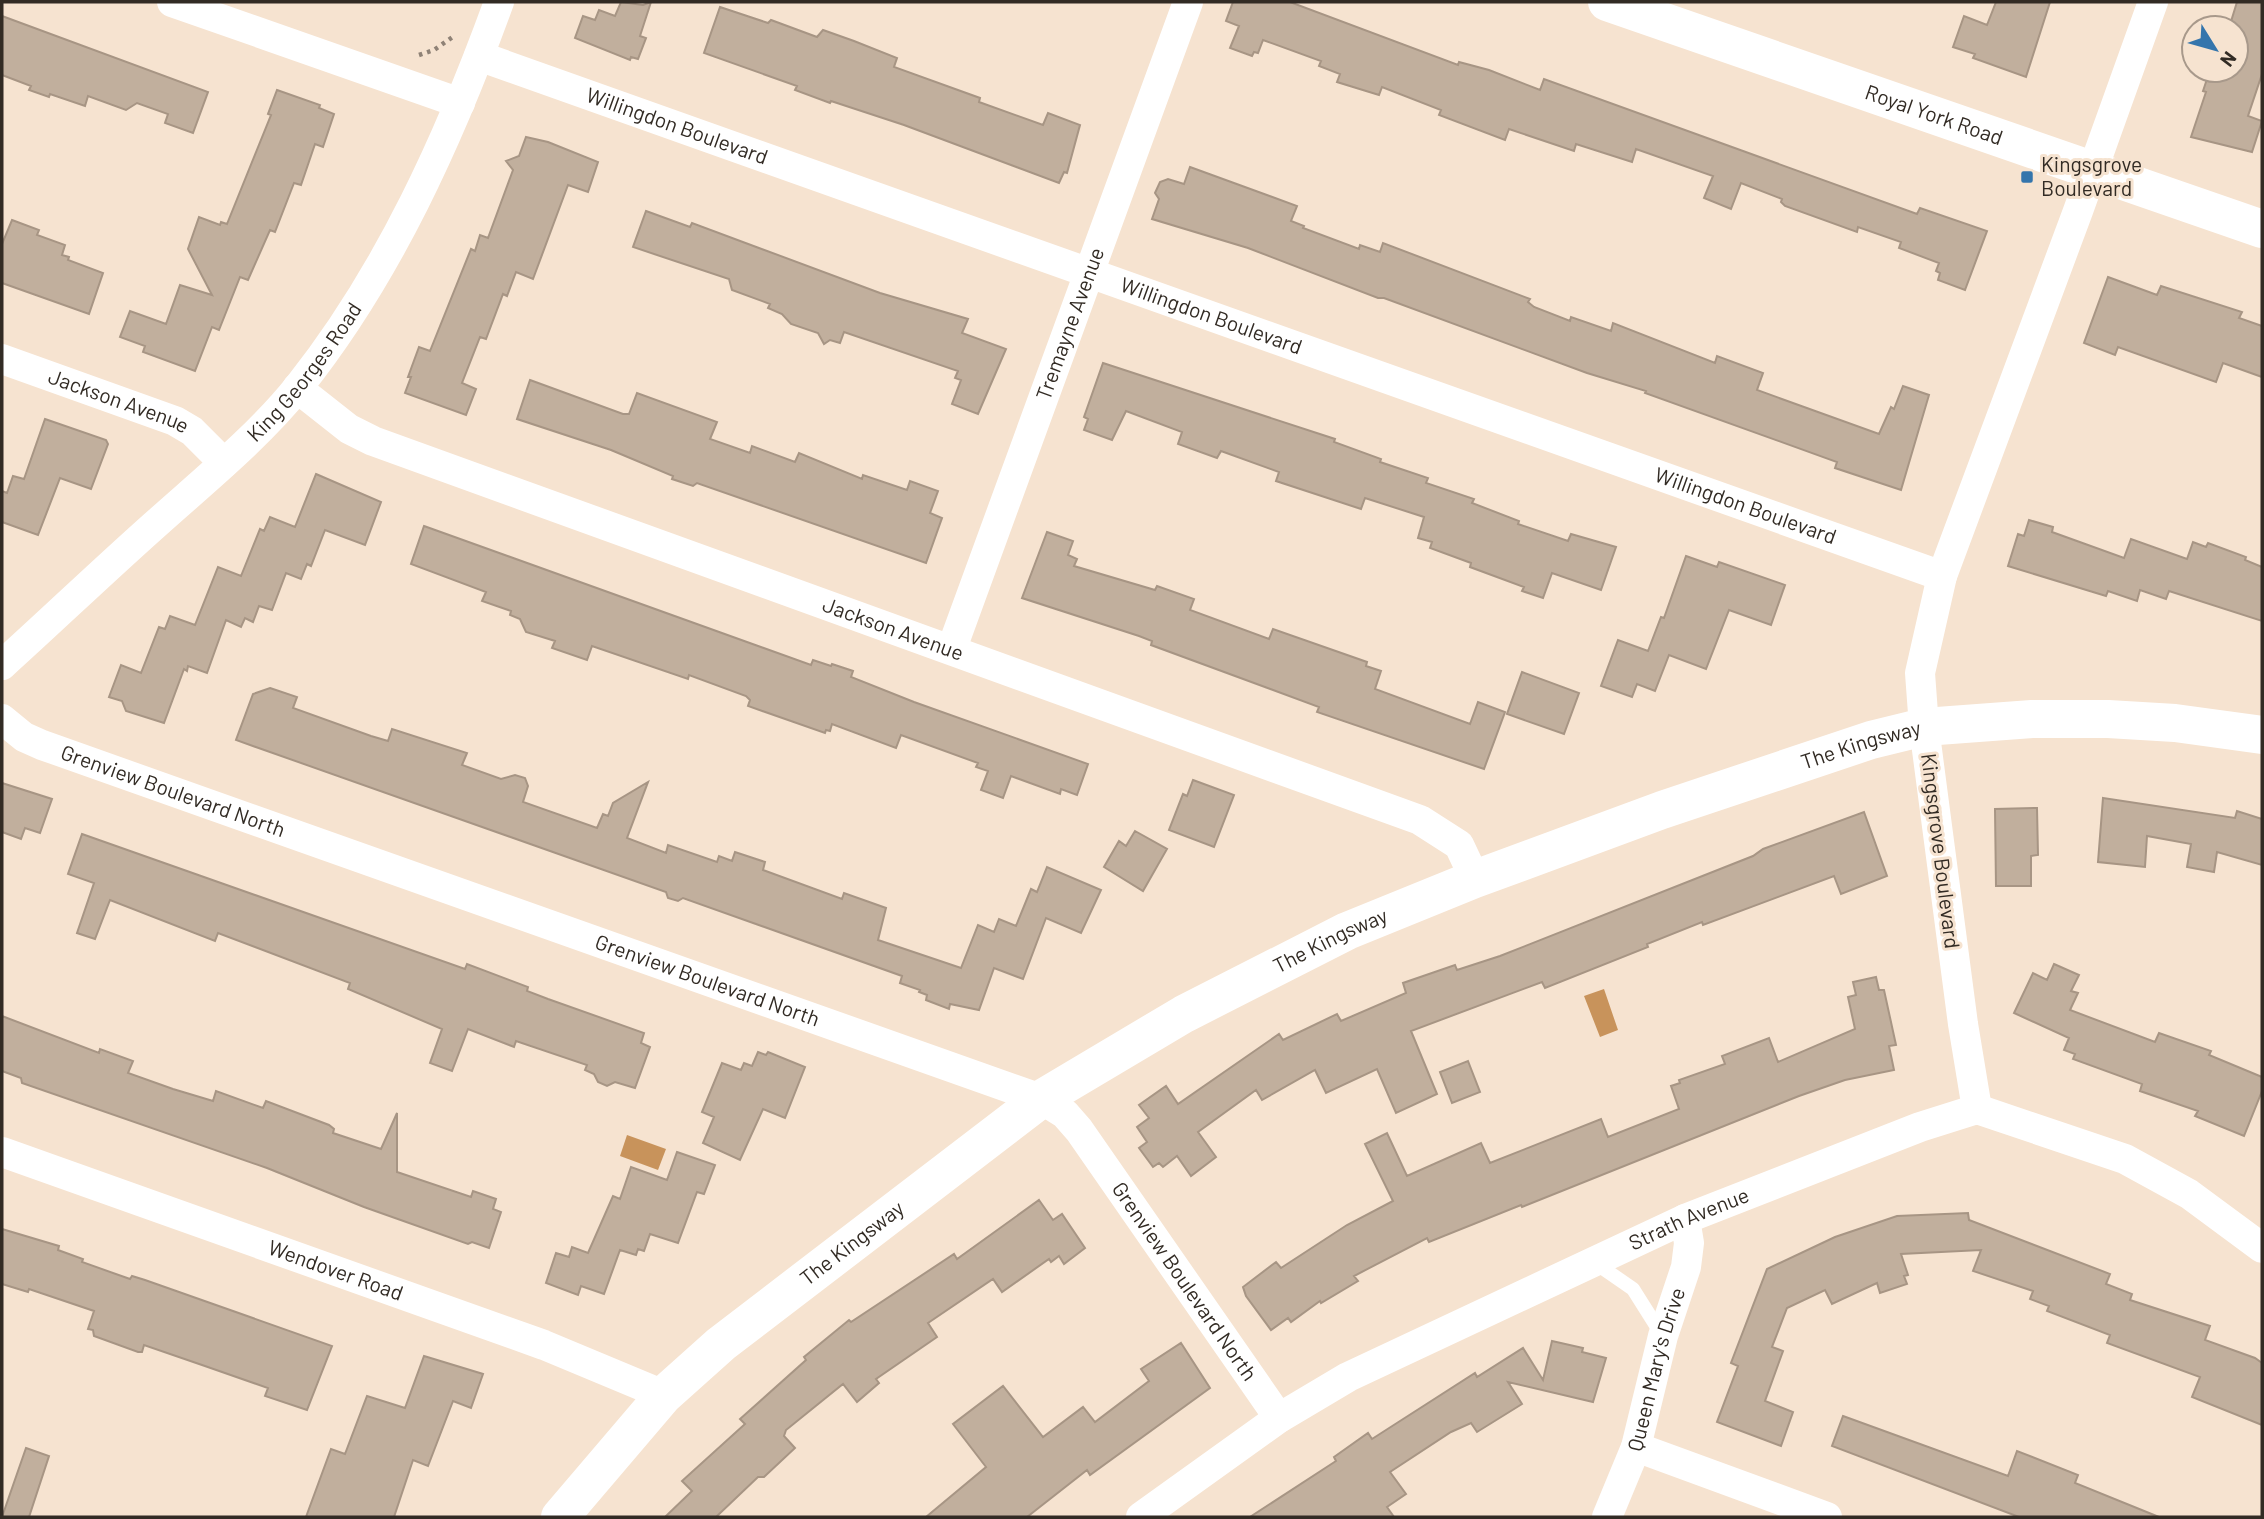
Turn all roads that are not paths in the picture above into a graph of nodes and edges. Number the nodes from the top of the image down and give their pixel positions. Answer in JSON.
{"nodes":[{"id":1,"x":173,"y":2,"type":"edge"},
{"id":2,"x":499,"y":2,"type":"edge"},
{"id":3,"x":1188,"y":2,"type":"edge"},
{"id":4,"x":1607,"y":2,"type":"edge"},
{"id":5,"x":2152,"y":2,"type":"edge"},
{"id":6,"x":479,"y":56,"type":"junction"},
{"id":7,"x":460,"y":103,"type":"junction"},
{"id":8,"x":2093,"y":171,"type":"junction"},
{"id":9,"x":2262,"y":229,"type":"edge"},
{"id":10,"x":1090,"y":271,"type":"junction"},
{"id":11,"x":2,"y":359,"type":"edge"},
{"id":12,"x":297,"y":388,"type":"junction"},
{"id":13,"x":224,"y":463,"type":"junction"},
{"id":14,"x":1942,"y":576,"type":"junction"},
{"id":15,"x":953,"y":648,"type":"junction"},
{"id":16,"x":2,"y":665,"type":"edge"},
{"id":17,"x":2,"y":719,"type":"edge"},
{"id":18,"x":1924,"y":727,"type":"junction"},
{"id":19,"x":2262,"y":735,"type":"edge"},
{"id":20,"x":1475,"y":879,"type":"junction"},
{"id":21,"x":1041,"y":1099,"type":"junction"},
{"id":22,"x":1978,"y":1109,"type":"junction"},
{"id":23,"x":2,"y":1152,"type":"edge"},
{"id":24,"x":1685,"y":1219,"type":"junction"},
{"id":25,"x":2261,"y":1242,"type":"edge"},
{"id":26,"x":1593,"y":1261,"type":"junction"},
{"id":27,"x":1663,"y":1336,"type":"junction"},
{"id":28,"x":664,"y":1395,"type":"junction"},
{"id":29,"x":1279,"y":1418,"type":"junction"},
{"id":30,"x":1636,"y":1447,"type":"junction"},
{"id":31,"x":560,"y":1517,"type":"edge"},
{"id":32,"x":1141,"y":1517,"type":"edge"},
{"id":33,"x":1607,"y":1517,"type":"edge"},
{"id":34,"x":1826,"y":1517,"type":"edge"}],
"edges":[{"from":1,"to":7,"type":"street"},
{"from":2,"to":6,"type":"street","name":"King Georges Road"},
{"from":3,"to":10,"type":"street","name":"Tremayne Avenue"},
{"from":4,"to":8,"type":"street","name":"Royal York Road"},
{"from":5,"to":8,"type":"street","name":"Kingsgrove Boulevard"},
{"from":6,"to":7,"type":"street","name":"King Georges Road"},
{"from":6,"to":10,"type":"street","name":"Willingdon Boulevard"},
{"from":7,"to":12,"type":"street","name":"King Georges Road"},
{"from":8,"to":9,"type":"street","name":"Royal York Road"},
{"from":8,"to":14,"type":"street","name":"Kingsgrove Boulevard"},
{"from":10,"to":14,"type":"street","name":"Willingdon Boulevard"},
{"from":10,"to":15,"type":"street","name":"Tremayne Avenue"},
{"from":11,"to":13,"type":"street","name":"Jackson Avenue"},
{"from":12,"to":13,"type":"street","name":"King Georges Road"},
{"from":12,"to":15,"type":"street","name":"Jackson Avenue"},
{"from":13,"to":16,"type":"street","name":"King Georges Road"},
{"from":14,"to":18,"type":"street","name":"Kingsgrove Boulevard"},
{"from":15,"to":20,"type":"street","name":"Jackson Avenue"},
{"from":17,"to":21,"type":"street","name":"Grenview Boulevard North"},
{"from":18,"to":19,"type":"street","name":"The Kingsway"},
{"from":18,"to":20,"type":"street","name":"The Kingsway"},
{"from":18,"to":22,"type":"street","name":"Kingsgrove Boulevard"},
{"from":20,"to":21,"type":"street","name":"The Kingsway"},
{"from":21,"to":28,"type":"street","name":"The Kingsway"},
{"from":21,"to":29,"type":"street","name":"Grenview Boulevard North"},
{"from":22,"to":24,"type":"street","name":"Strath Avenue"},
{"from":22,"to":25,"type":"street"},
{"from":23,"to":28,"type":"street","name":"Wendover Road"},
{"from":24,"to":26,"type":"street","name":"Strath Avenue"},
{"from":24,"to":27,"type":"street","name":"Queen Mary's Drive"},
{"from":26,"to":27,"type":"lane"},
{"from":26,"to":29,"type":"street","name":"Strath Avenue"},
{"from":27,"to":30,"type":"street","name":"Queen Mary's Drive"},
{"from":28,"to":31,"type":"street","name":"The Kingsway"},
{"from":29,"to":32,"type":"street","name":"Strath Avenue"},
{"from":30,"to":33,"type":"street","name":"Queen Mary's Drive"},
{"from":30,"to":34,"type":"street"}]}
